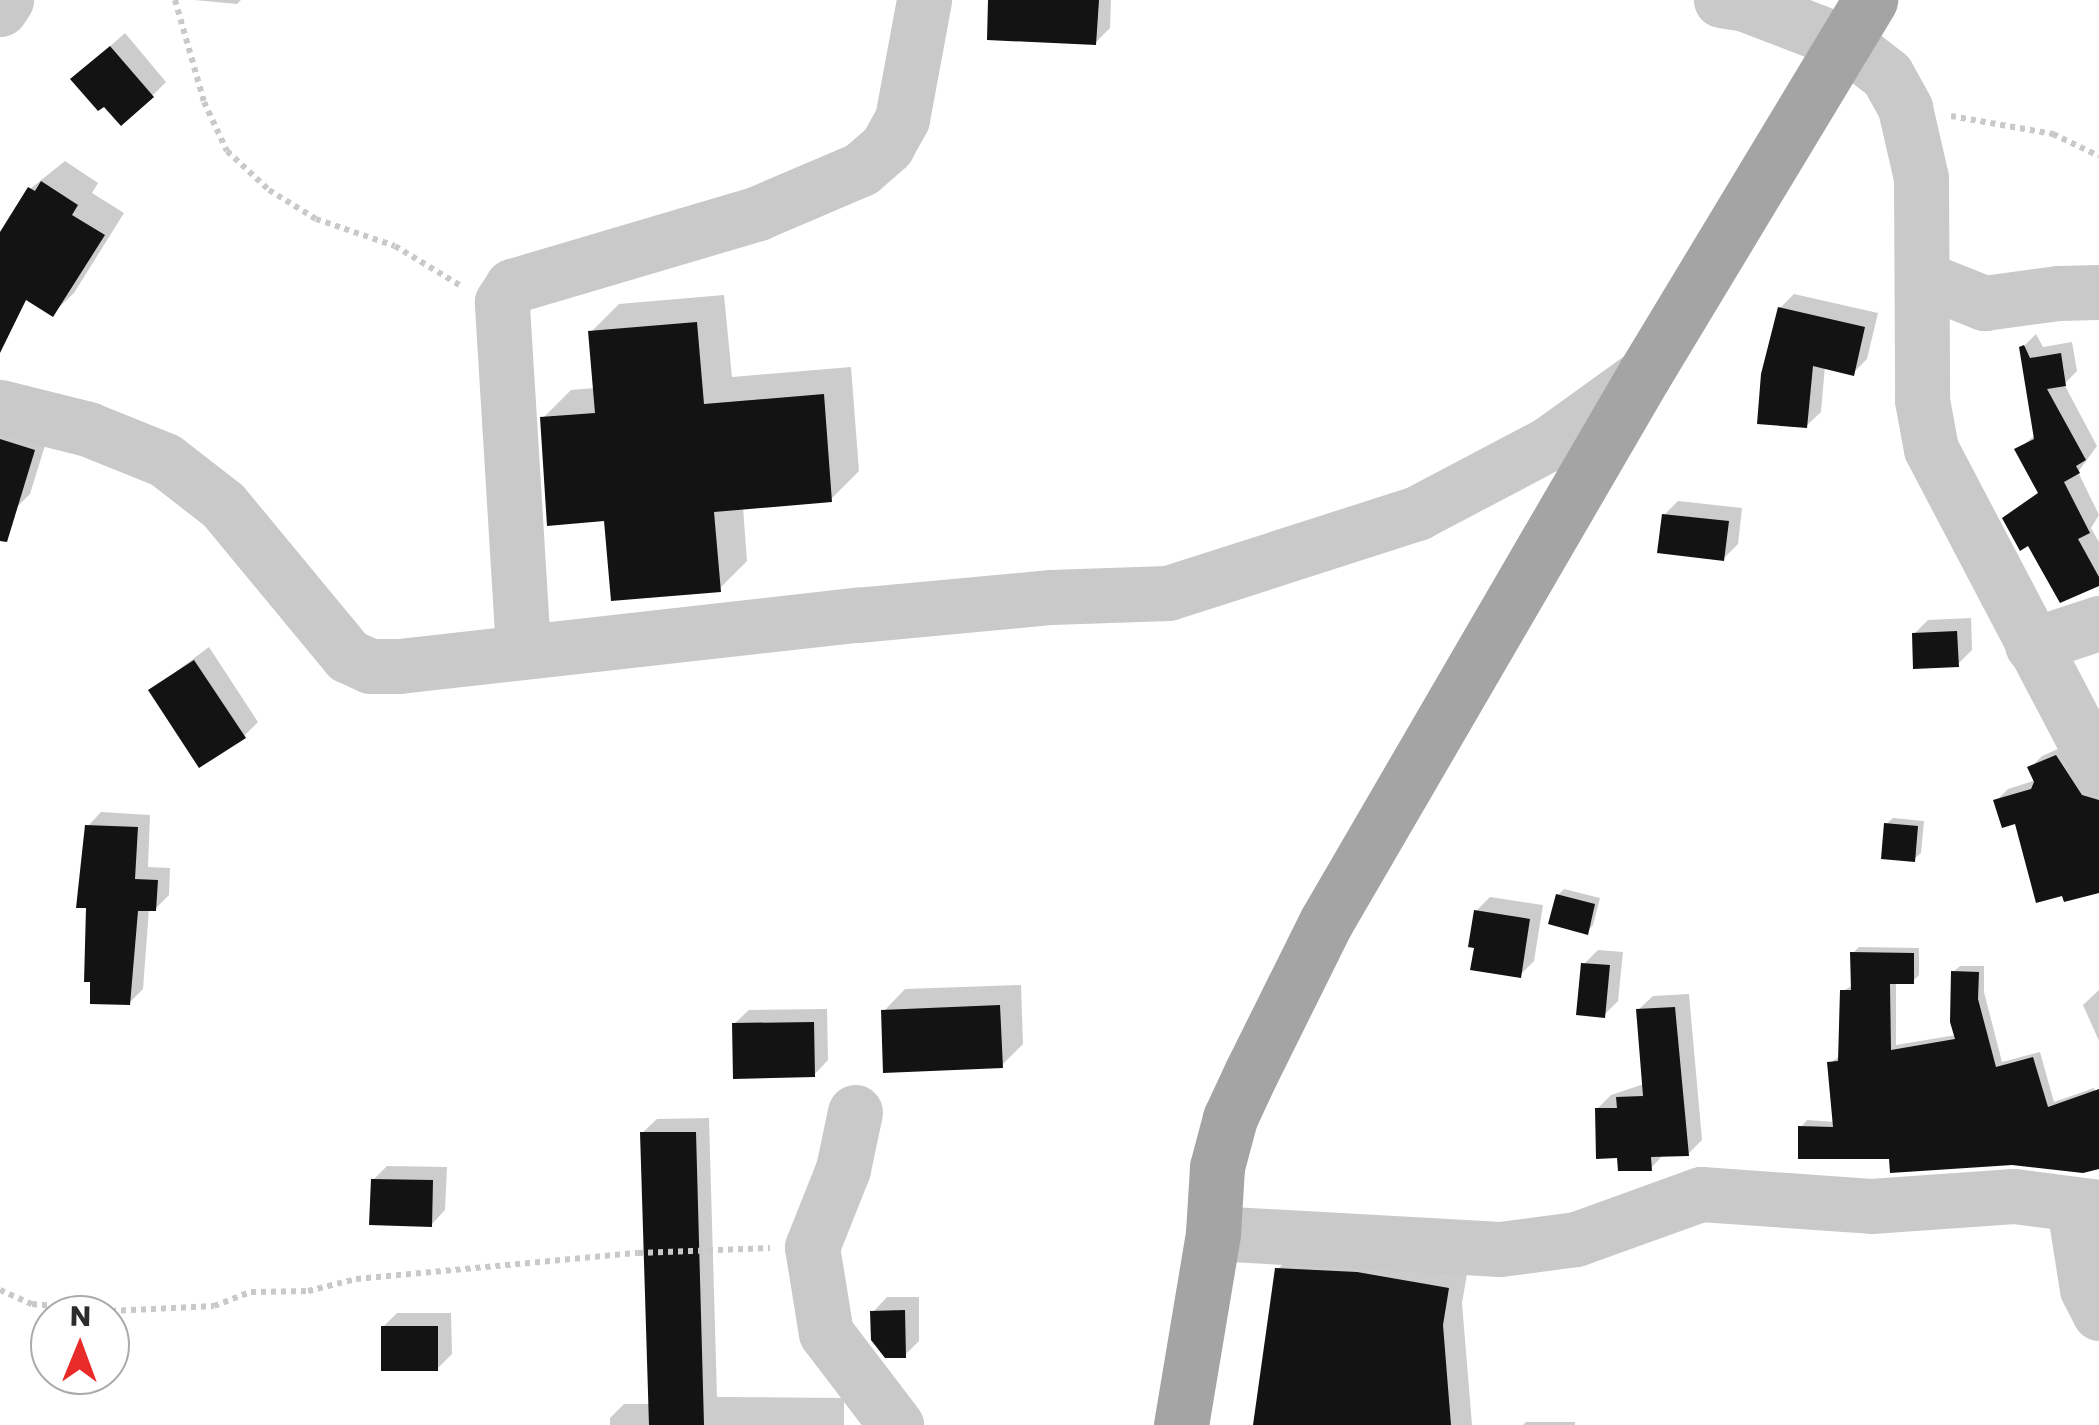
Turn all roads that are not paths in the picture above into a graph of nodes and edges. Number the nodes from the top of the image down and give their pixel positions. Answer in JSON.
{"nodes":[{"id":1,"x":6,"y":0,"type":"edge"},
{"id":2,"x":924,"y":0,"type":"edge"},
{"id":3,"x":1722,"y":0,"type":"edge"},
{"id":4,"x":0,"y":9,"type":"edge"},
{"id":5,"x":1858,"y":22,"type":"edge"},
{"id":6,"x":1924,"y":279,"type":"junction"},
{"id":7,"x":2099,"y":292,"type":"edge"},
{"id":8,"x":1644,"y":374,"type":"junction"},
{"id":9,"x":0,"y":407,"type":"edge"},
{"id":10,"x":2099,"y":623,"type":"edge"},
{"id":11,"x":2032,"y":645,"type":"junction"},
{"id":12,"x":523,"y":650,"type":"junction"},
{"id":13,"x":2099,"y":770,"type":"edge"},
{"id":14,"x":856,"y":1112,"type":"dead end"},
{"id":15,"x":2086,"y":1207,"type":"edge"},
{"id":16,"x":1212,"y":1233,"type":"junction"},
{"id":17,"x":2099,"y":1313,"type":"edge"},
{"id":18,"x":896,"y":1425,"type":"edge"},
{"id":19,"x":1181,"y":1425,"type":"edge"}],
"edges":[{"from":1,"to":4,"type":"street"},
{"from":2,"to":12,"type":"street"},
{"from":3,"to":5,"type":"street"},
{"from":5,"to":6,"type":"street"},
{"from":5,"to":8,"type":"main road"},
{"from":6,"to":7,"type":"street"},
{"from":6,"to":11,"type":"street"},
{"from":8,"to":12,"type":"street"},
{"from":8,"to":16,"type":"main road"},
{"from":9,"to":12,"type":"street"},
{"from":10,"to":11,"type":"street"},
{"from":11,"to":13,"type":"street"},
{"from":14,"to":18,"type":"street"},
{"from":15,"to":16,"type":"street"},
{"from":15,"to":17,"type":"street"},
{"from":16,"to":19,"type":"main road"}]}
